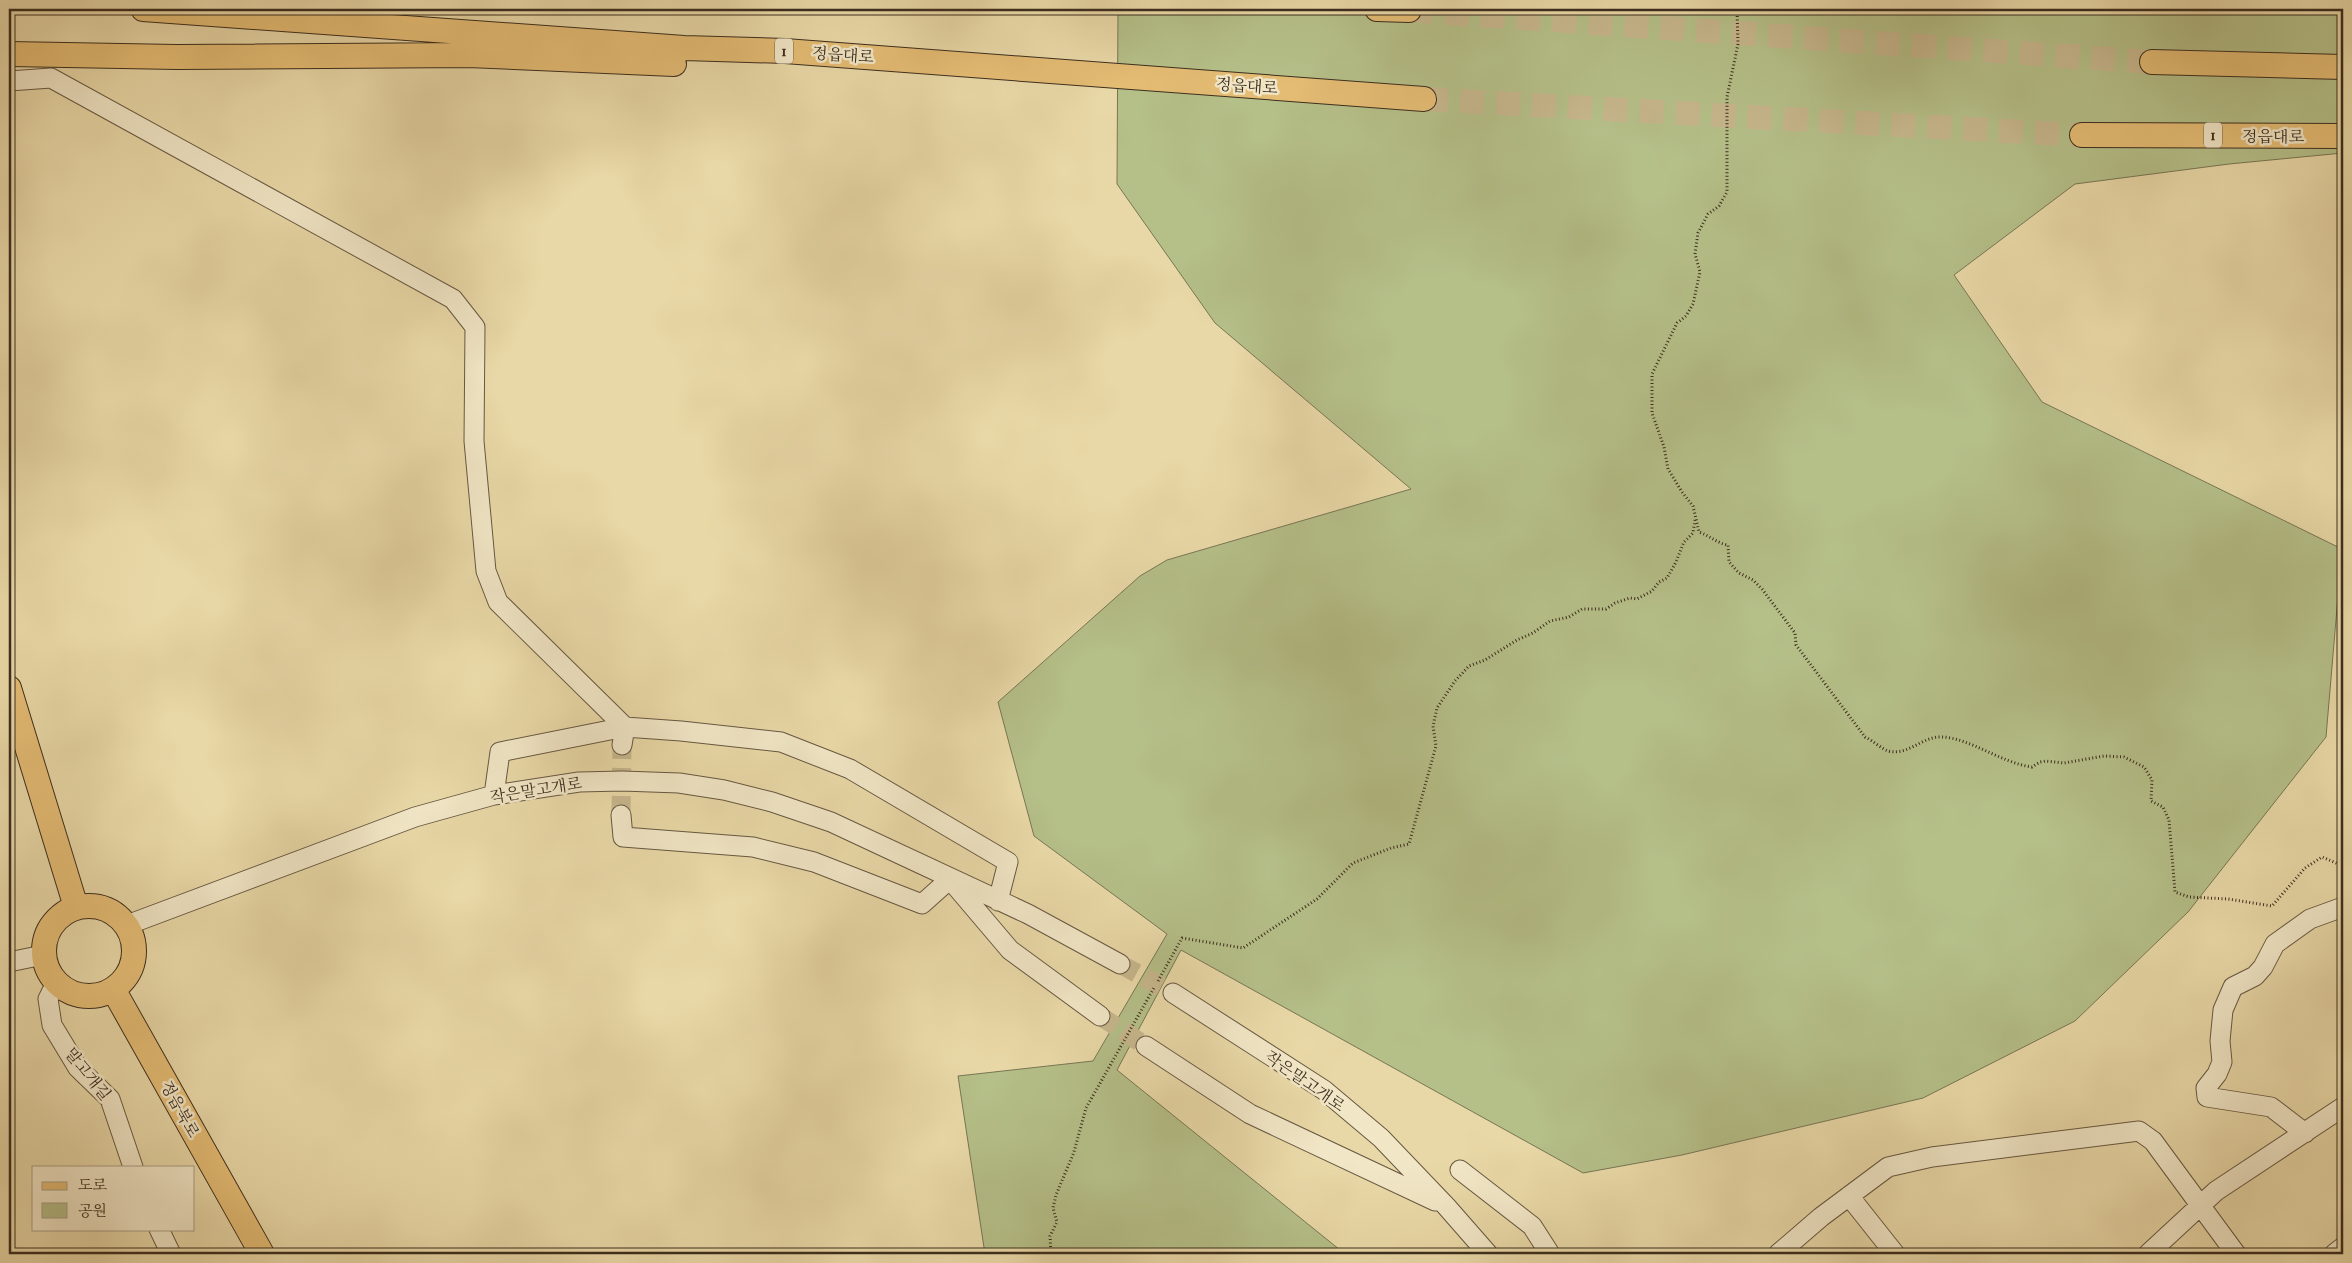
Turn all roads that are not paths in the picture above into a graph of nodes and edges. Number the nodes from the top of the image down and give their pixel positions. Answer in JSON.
{"nodes":[{"id":1,"x":143,"y":9,"type":"edge"},
{"id":2,"x":1377,"y":9,"type":"edge"},
{"id":3,"x":1409,"y":10,"type":"dead end"},
{"id":4,"x":785,"y":51,"type":"junction"},
{"id":5,"x":9,"y":54,"type":"edge"},
{"id":6,"x":2152,"y":62,"type":"tunnel mouth"},
{"id":7,"x":2343,"y":67,"type":"edge"},
{"id":8,"x":9,"y":82,"type":"edge"},
{"id":9,"x":1424,"y":100,"type":"tunnel mouth"},
{"id":10,"x":2082,"y":135,"type":"tunnel mouth"},
{"id":11,"x":2343,"y":136,"type":"edge"},
{"id":12,"x":9,"y":688,"type":"edge"},
{"id":13,"x":623,"y":736,"type":"junction"},
{"id":14,"x":494,"y":795,"type":"junction"},
{"id":15,"x":621,"y":815,"type":"tunnel mouth"},
{"id":16,"x":950,"y":879,"type":"junction"},
{"id":17,"x":998,"y":901,"type":"junction"},
{"id":18,"x":76,"y":907,"type":"junction"},
{"id":19,"x":2343,"y":907,"type":"edge"},
{"id":20,"x":127,"y":926,"type":"junction"},
{"id":21,"x":43,"y":955,"type":"junction"},
{"id":22,"x":9,"y":962,"type":"edge"},
{"id":23,"x":1120,"y":964,"type":"tunnel mouth"},
{"id":24,"x":56,"y":983,"type":"junction"},
{"id":25,"x":113,"y":990,"type":"junction"},
{"id":26,"x":1173,"y":993,"type":"tunnel mouth"},
{"id":27,"x":1100,"y":1016,"type":"tunnel mouth"},
{"id":28,"x":1146,"y":1046,"type":"tunnel mouth"},
{"id":29,"x":2343,"y":1107,"type":"edge"},
{"id":30,"x":2305,"y":1133,"type":"junction"},
{"id":31,"x":133,"y":1166,"type":"edge"},
{"id":32,"x":1460,"y":1170,"type":"dead end"},
{"id":33,"x":1849,"y":1196,"type":"junction"},
{"id":34,"x":1446,"y":1206,"type":"junction"},
{"id":35,"x":2200,"y":1207,"type":"junction"},
{"id":36,"x":159,"y":1230,"type":"edge"},
{"id":37,"x":2343,"y":1247,"type":"edge"},
{"id":38,"x":171,"y":1254,"type":"edge"},
{"id":39,"x":262,"y":1254,"type":"edge"},
{"id":40,"x":1488,"y":1254,"type":"edge"},
{"id":41,"x":1550,"y":1254,"type":"edge"},
{"id":42,"x":1778,"y":1254,"type":"edge"},
{"id":43,"x":1895,"y":1254,"type":"edge"},
{"id":44,"x":2148,"y":1254,"type":"edge"},
{"id":45,"x":2236,"y":1254,"type":"edge"},
{"id":46,"x":2334,"y":1254,"type":"edge"}],
"edges":[{"from":1,"to":4,"type":"main road","name":"정읍대로","number":"1"},
{"from":2,"to":3,"type":"main road"},
{"from":4,"to":5,"type":"main road"},
{"from":4,"to":9,"type":"main road","name":"정읍대로","number":"1"},
{"from":6,"to":7,"type":"main road"},
{"from":8,"to":13,"type":"street"},
{"from":10,"to":11,"type":"main road","name":"정읍대로","number":"1"},
{"from":12,"to":18,"type":"main road"},
{"from":13,"to":14,"type":"street"},
{"from":13,"to":17,"type":"street"},
{"from":14,"to":16,"type":"street","name":"작은말고개로"},
{"from":14,"to":20,"type":"street","name":"작은말고개로"},
{"from":15,"to":16,"type":"street"},
{"from":16,"to":17,"type":"street","name":"작은말고개로"},
{"from":16,"to":27,"type":"street","name":"작은말고개로"},
{"from":17,"to":23,"type":"street","name":"작은말고개로"},
{"from":18,"to":20,"type":"main road"},
{"from":18,"to":21,"type":"main road"},
{"from":19,"to":30,"type":"street"},
{"from":20,"to":25,"type":"main road"},
{"from":21,"to":22,"type":"street"},
{"from":21,"to":24,"type":"main road"},
{"from":24,"to":25,"type":"main road"},
{"from":24,"to":31,"type":"street","name":"말고개길"},
{"from":25,"to":39,"type":"main road","name":"정읍북로"},
{"from":26,"to":34,"type":"street","name":"작은말고개로"},
{"from":28,"to":34,"type":"street","name":"작은말고개로"},
{"from":29,"to":30,"type":"street"},
{"from":30,"to":35,"type":"street"},
{"from":32,"to":41,"type":"street"},
{"from":33,"to":35,"type":"street"},
{"from":33,"to":42,"type":"street"},
{"from":33,"to":43,"type":"street"},
{"from":34,"to":40,"type":"street","name":"작은말고개로"},
{"from":35,"to":44,"type":"street"},
{"from":35,"to":45,"type":"street"},
{"from":36,"to":38,"type":"street"},
{"from":37,"to":46,"type":"street"}]}
